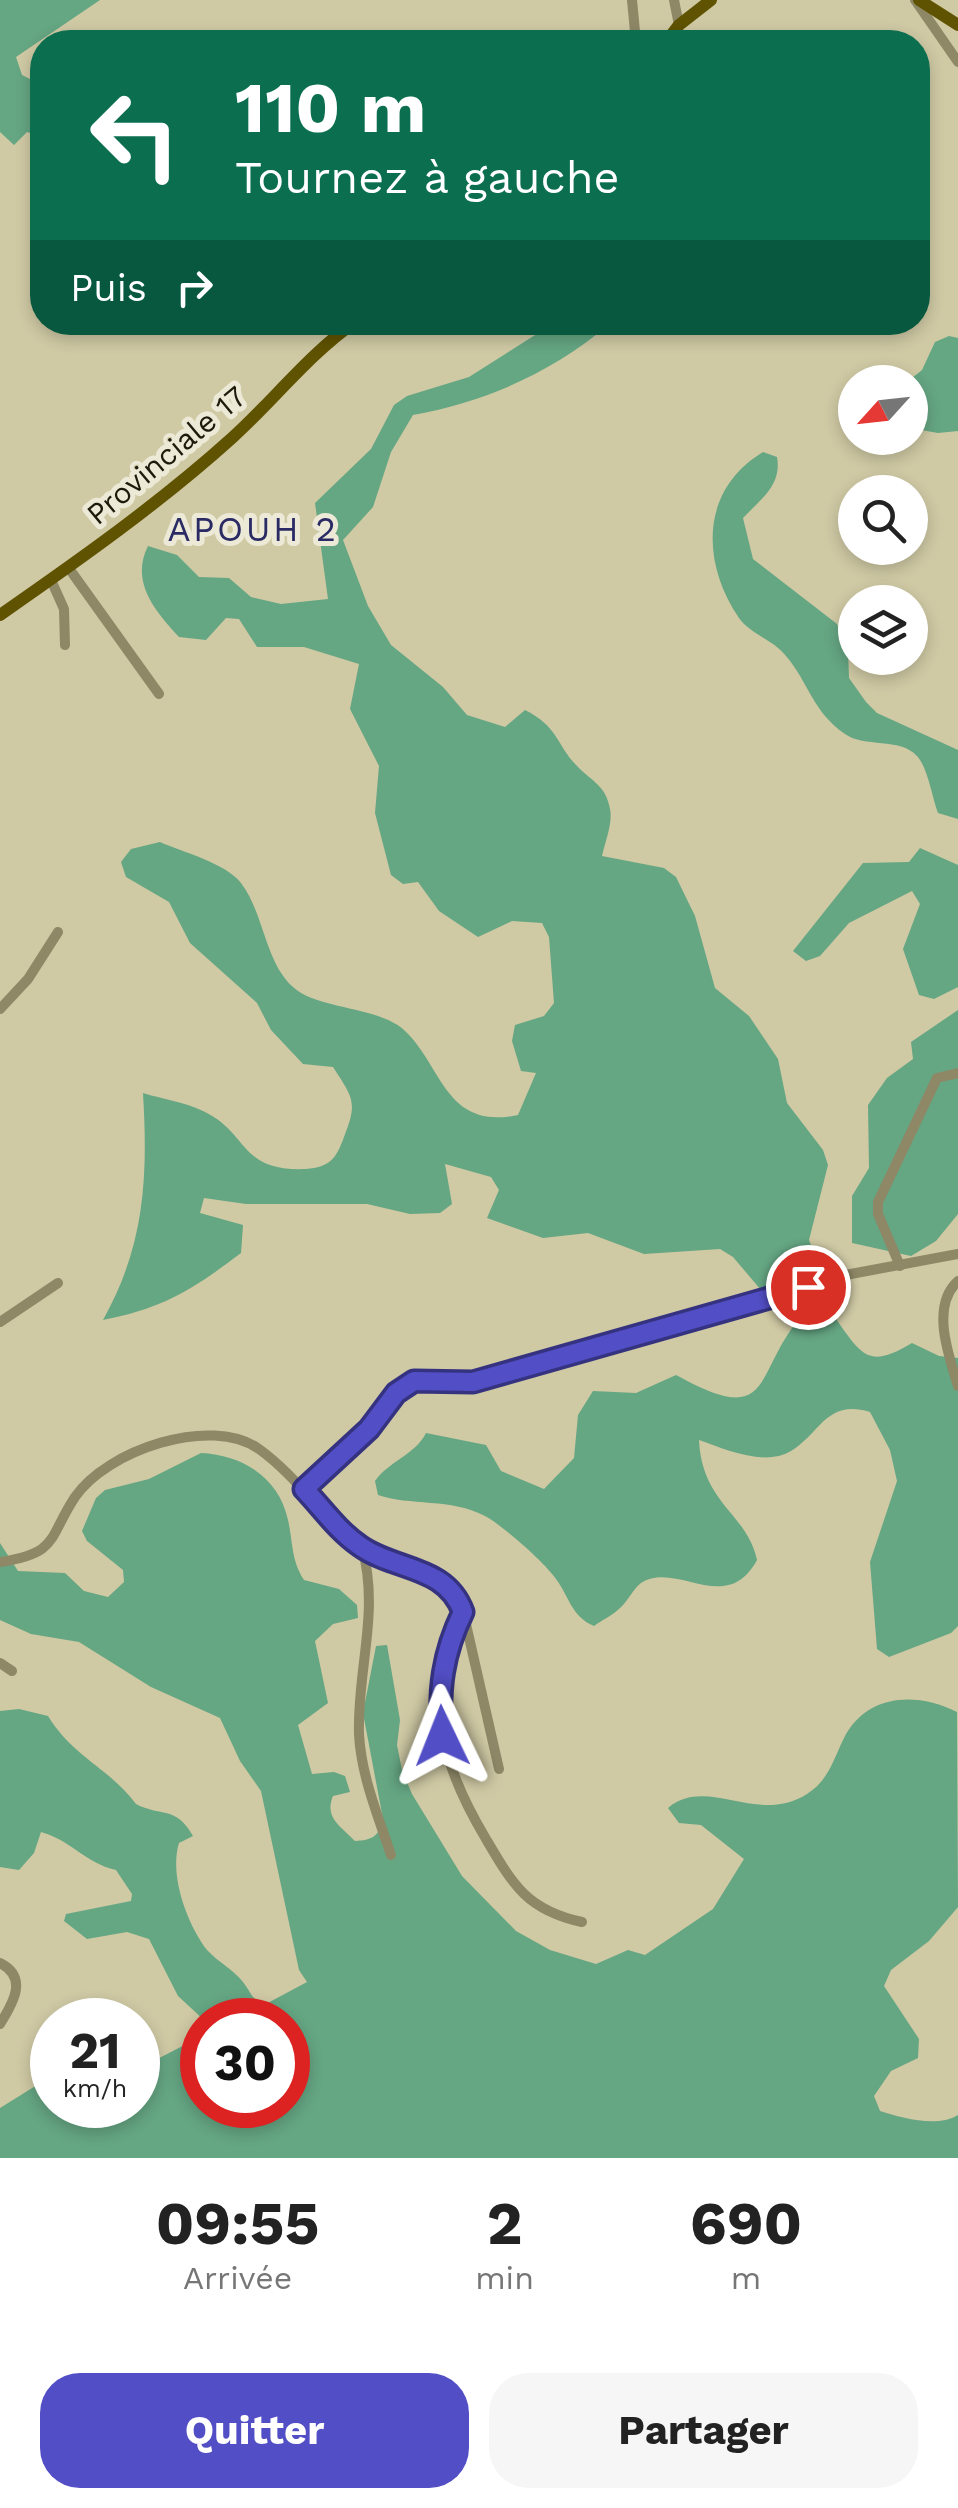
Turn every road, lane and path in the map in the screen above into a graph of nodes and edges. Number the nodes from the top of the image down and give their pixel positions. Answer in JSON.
{"nodes":[{"id":1,"x":632,"y":0,"type":"edge"},
{"id":2,"x":674,"y":0,"type":"edge"},
{"id":3,"x":711,"y":0,"type":"edge"},
{"id":4,"x":917,"y":0,"type":"edge"},
{"id":5,"x":679,"y":25,"type":"junction"},
{"id":6,"x":958,"y":25,"type":"edge"},
{"id":7,"x":635,"y":30,"type":"edge"},
{"id":8,"x":675,"y":30,"type":"edge"},
{"id":9,"x":958,"y":62,"type":"edge"},
{"id":10,"x":337,"y":335,"type":"edge"},
{"id":11,"x":68,"y":567,"type":"junction"},
{"id":12,"x":52,"y":580,"type":"junction"},
{"id":13,"x":0,"y":616,"type":"edge"},
{"id":14,"x":65,"y":645,"type":"dead end"},
{"id":15,"x":159,"y":694,"type":"dead end"},
{"id":16,"x":58,"y":932,"type":"dead end"},
{"id":17,"x":0,"y":1009,"type":"edge"},
{"id":18,"x":958,"y":1072,"type":"edge"},
{"id":19,"x":958,"y":1254,"type":"edge"},
{"id":20,"x":900,"y":1266,"type":"junction"},
{"id":21,"x":958,"y":1281,"type":"edge"},
{"id":22,"x":58,"y":1283,"type":"dead end"},
{"id":23,"x":0,"y":1322,"type":"edge"},
{"id":24,"x":958,"y":1386,"type":"edge"},
{"id":25,"x":304,"y":1489,"type":"junction"},
{"id":26,"x":362,"y":1548,"type":"junction"},
{"id":27,"x":0,"y":1562,"type":"edge"},
{"id":28,"x":463,"y":1612,"type":"junction"},
{"id":29,"x":0,"y":1663,"type":"edge"},
{"id":30,"x":12,"y":1671,"type":"dead end"},
{"id":31,"x":499,"y":1769,"type":"dead end"},
{"id":32,"x":391,"y":1855,"type":"dead end"},
{"id":33,"x":582,"y":1922,"type":"dead end"},
{"id":34,"x":0,"y":1962,"type":"edge"},
{"id":35,"x":0,"y":2024,"type":"edge"}],
"edges":[{"from":1,"to":7,"type":"street"},
{"from":2,"to":5,"type":"street"},
{"from":3,"to":5,"type":"main road"},
{"from":4,"to":6,"type":"main road"},
{"from":4,"to":9,"type":"street"},
{"from":5,"to":8,"type":"main road"},
{"from":10,"to":11,"type":"main road","name":"Provinciale 17"},
{"from":11,"to":12,"type":"main road","name":"Provinciale 17"},
{"from":11,"to":15,"type":"street"},
{"from":12,"to":13,"type":"main road","name":"Provinciale 17"},
{"from":12,"to":14,"type":"street"},
{"from":16,"to":17,"type":"street"},
{"from":18,"to":20,"type":"street"},
{"from":19,"to":20,"type":"street"},
{"from":20,"to":25,"type":"street"},
{"from":21,"to":24,"type":"street"},
{"from":22,"to":23,"type":"street"},
{"from":25,"to":26,"type":"street"},
{"from":25,"to":27,"type":"street"},
{"from":26,"to":28,"type":"street"},
{"from":26,"to":32,"type":"street"},
{"from":28,"to":31,"type":"street"},
{"from":28,"to":33,"type":"street"},
{"from":29,"to":30,"type":"street"},
{"from":34,"to":35,"type":"street"}]}
